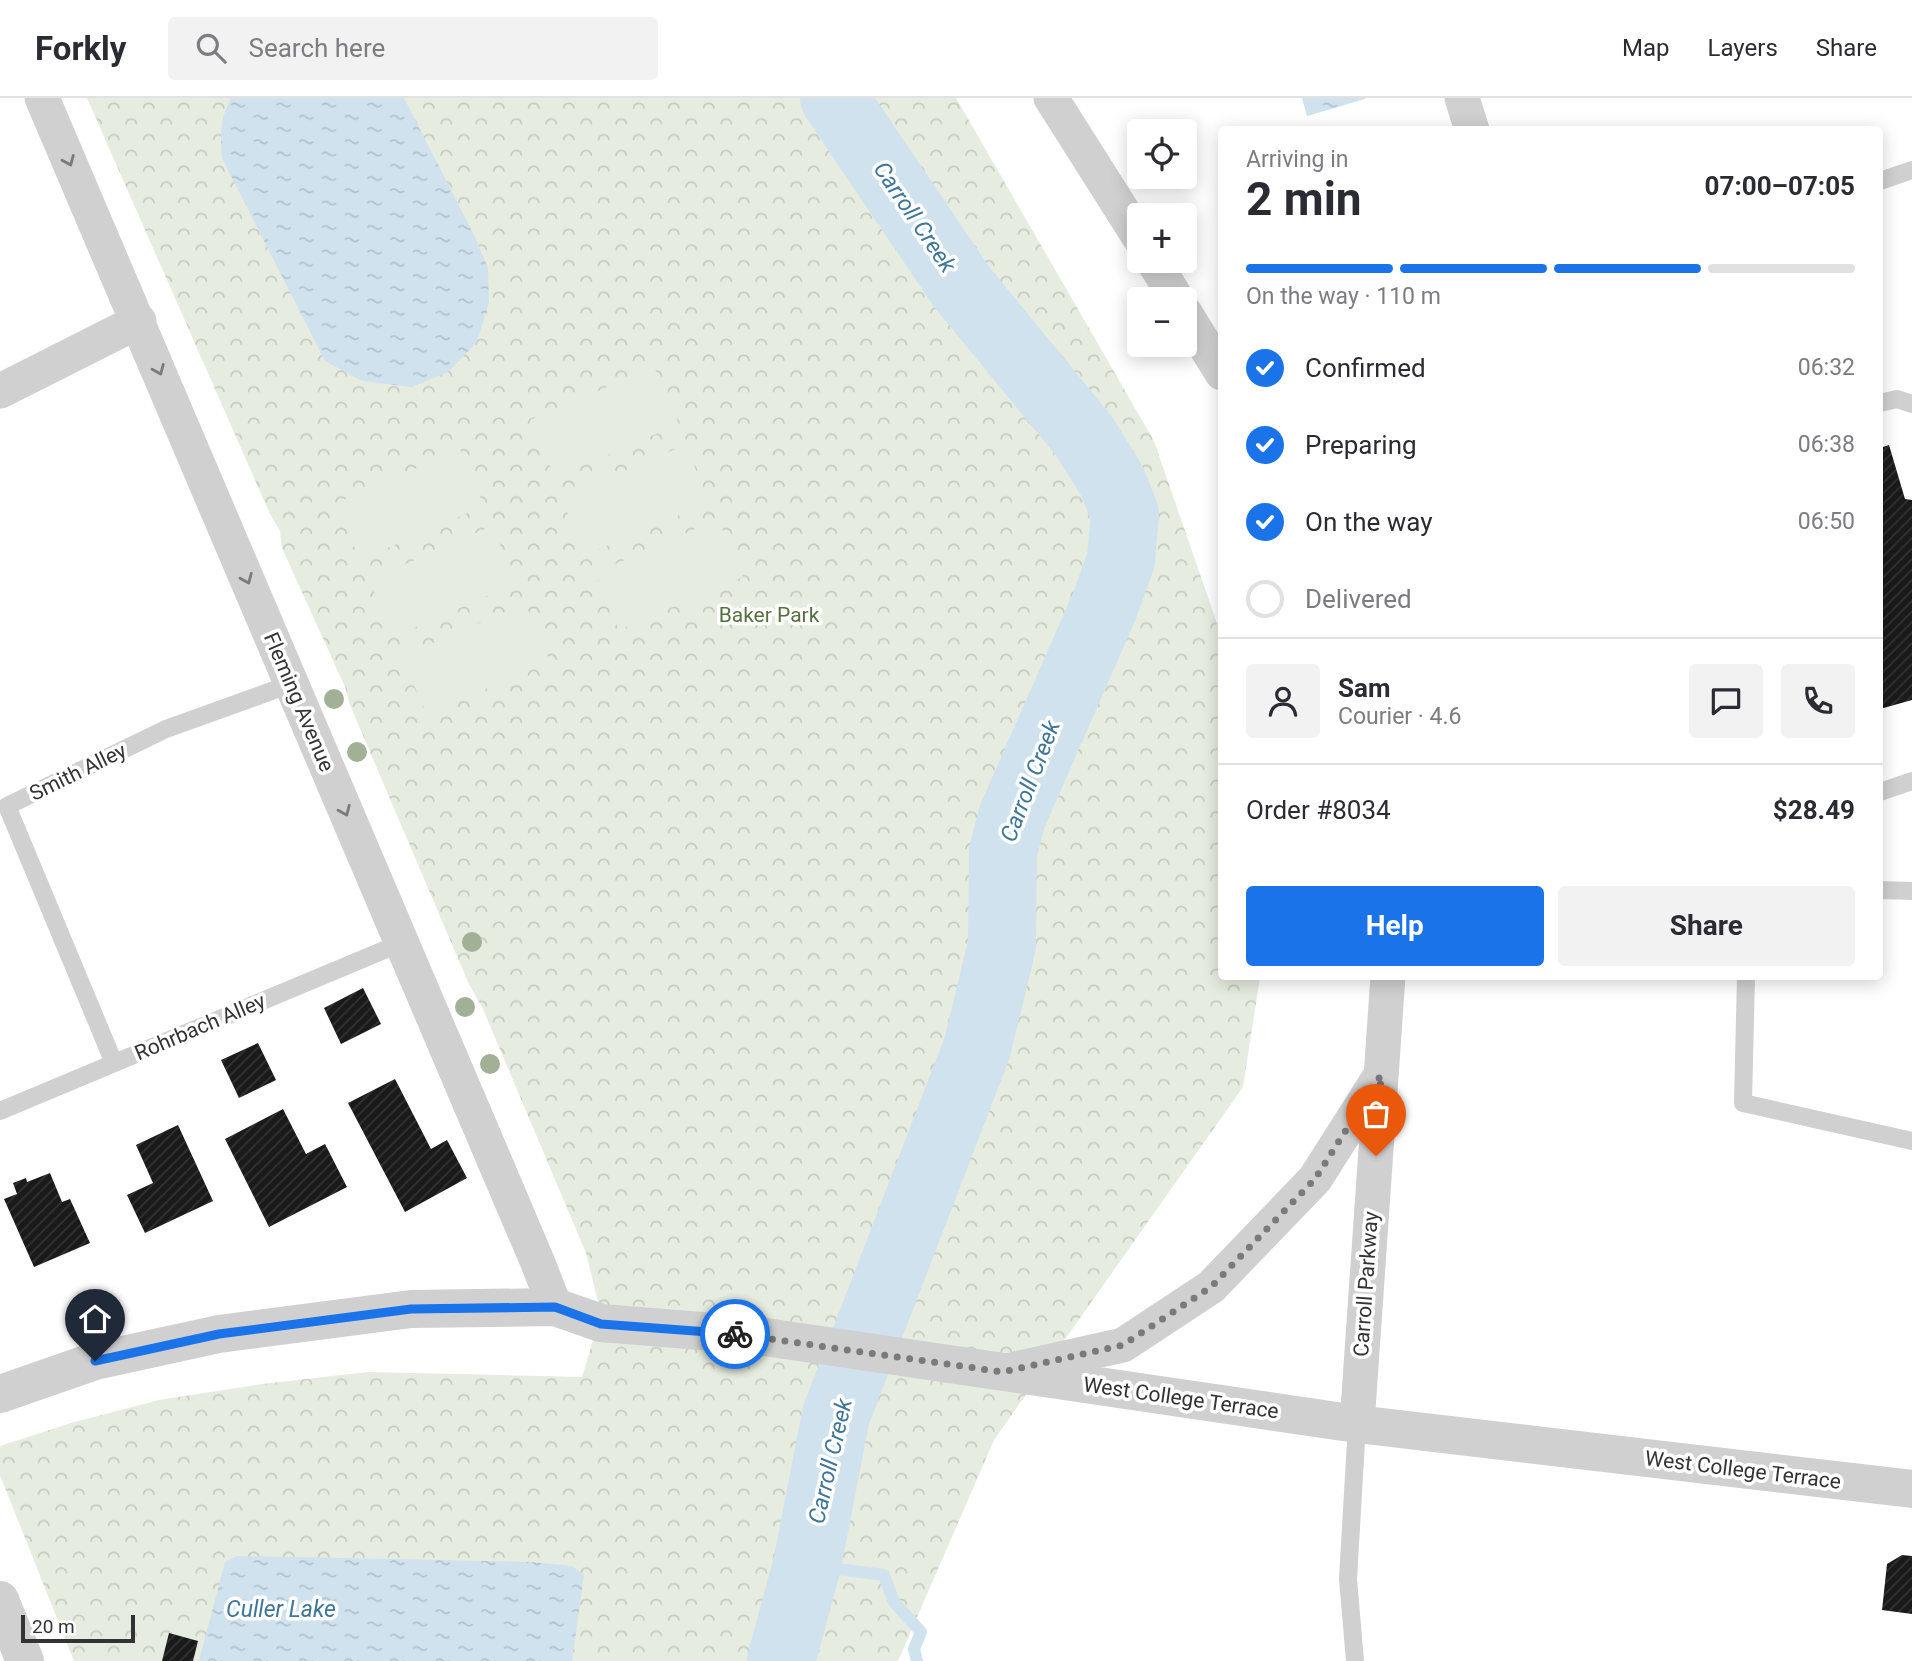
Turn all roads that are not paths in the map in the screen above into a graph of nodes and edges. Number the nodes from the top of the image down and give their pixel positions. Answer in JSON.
{"nodes":[{"id":1,"x":42,"y":98,"type":"edge"},
{"id":2,"x":1051,"y":98,"type":"edge"},
{"id":3,"x":1462,"y":98,"type":"edge"},
{"id":4,"x":1471,"y":126,"type":"edge"},
{"id":5,"x":1912,"y":170,"type":"edge"},
{"id":6,"x":1883,"y":180,"type":"edge"},
{"id":7,"x":1127,"y":218,"type":"edge"},
{"id":8,"x":139,"y":321,"type":"junction"},
{"id":9,"x":1197,"y":332,"type":"edge"},
{"id":10,"x":1218,"y":367,"type":"edge"},
{"id":11,"x":0,"y":391,"type":"edge"},
{"id":12,"x":1883,"y":402,"type":"edge"},
{"id":13,"x":1912,"y":404,"type":"edge"},
{"id":14,"x":291,"y":684,"type":"junction"},
{"id":15,"x":1912,"y":781,"type":"edge"},
{"id":16,"x":1883,"y":791,"type":"edge"},
{"id":17,"x":1883,"y":890,"type":"edge"},
{"id":18,"x":1912,"y":891,"type":"edge"},
{"id":19,"x":401,"y":943,"type":"junction"},
{"id":20,"x":1388,"y":980,"type":"edge"},
{"id":21,"x":1746,"y":980,"type":"edge"},
{"id":22,"x":114,"y":1063,"type":"junction"},
{"id":23,"x":1381,"y":1075,"type":"junction"},
{"id":24,"x":0,"y":1111,"type":"edge"},
{"id":25,"x":1912,"y":1141,"type":"edge"},
{"id":26,"x":555,"y":1307,"type":"junction"},
{"id":27,"x":1003,"y":1372,"type":"junction"},
{"id":28,"x":0,"y":1394,"type":"edge"},
{"id":29,"x":1357,"y":1424,"type":"junction"},
{"id":30,"x":1912,"y":1489,"type":"edge"},
{"id":31,"x":0,"y":1600,"type":"edge"},
{"id":32,"x":25,"y":1661,"type":"edge"},
{"id":33,"x":1355,"y":1661,"type":"edge"}],
"edges":[{"from":1,"to":8,"type":"street","name":"Fleming Avenue","one_way":true},
{"from":2,"to":7,"type":"street"},
{"from":3,"to":4,"type":"street"},
{"from":5,"to":6,"type":"lane"},
{"from":8,"to":11,"type":"street"},
{"from":8,"to":14,"type":"street","name":"Fleming Avenue","one_way":true},
{"from":9,"to":10,"type":"street"},
{"from":12,"to":13,"type":"lane"},
{"from":14,"to":19,"type":"street","name":"Fleming Avenue","one_way":true},
{"from":14,"to":22,"type":"lane","name":"Smith Alley"},
{"from":15,"to":16,"type":"lane"},
{"from":17,"to":18,"type":"lane"},
{"from":19,"to":22,"type":"lane","name":"Rohrbach Alley"},
{"from":19,"to":26,"type":"street","name":"Fleming Avenue"},
{"from":20,"to":23,"type":"street","name":"Carroll Parkway"},
{"from":21,"to":25,"type":"lane"},
{"from":22,"to":24,"type":"lane","name":"Rohrbach Alley"},
{"from":23,"to":27,"type":"street"},
{"from":23,"to":29,"type":"street","name":"Carroll Parkway"},
{"from":26,"to":27,"type":"street","name":"West College Terrace"},
{"from":26,"to":28,"type":"street","name":"West College Terrace"},
{"from":27,"to":29,"type":"street","name":"West College Terrace"},
{"from":29,"to":30,"type":"street","name":"West College Terrace"},
{"from":29,"to":33,"type":"lane"},
{"from":31,"to":32,"type":"street"}]}
